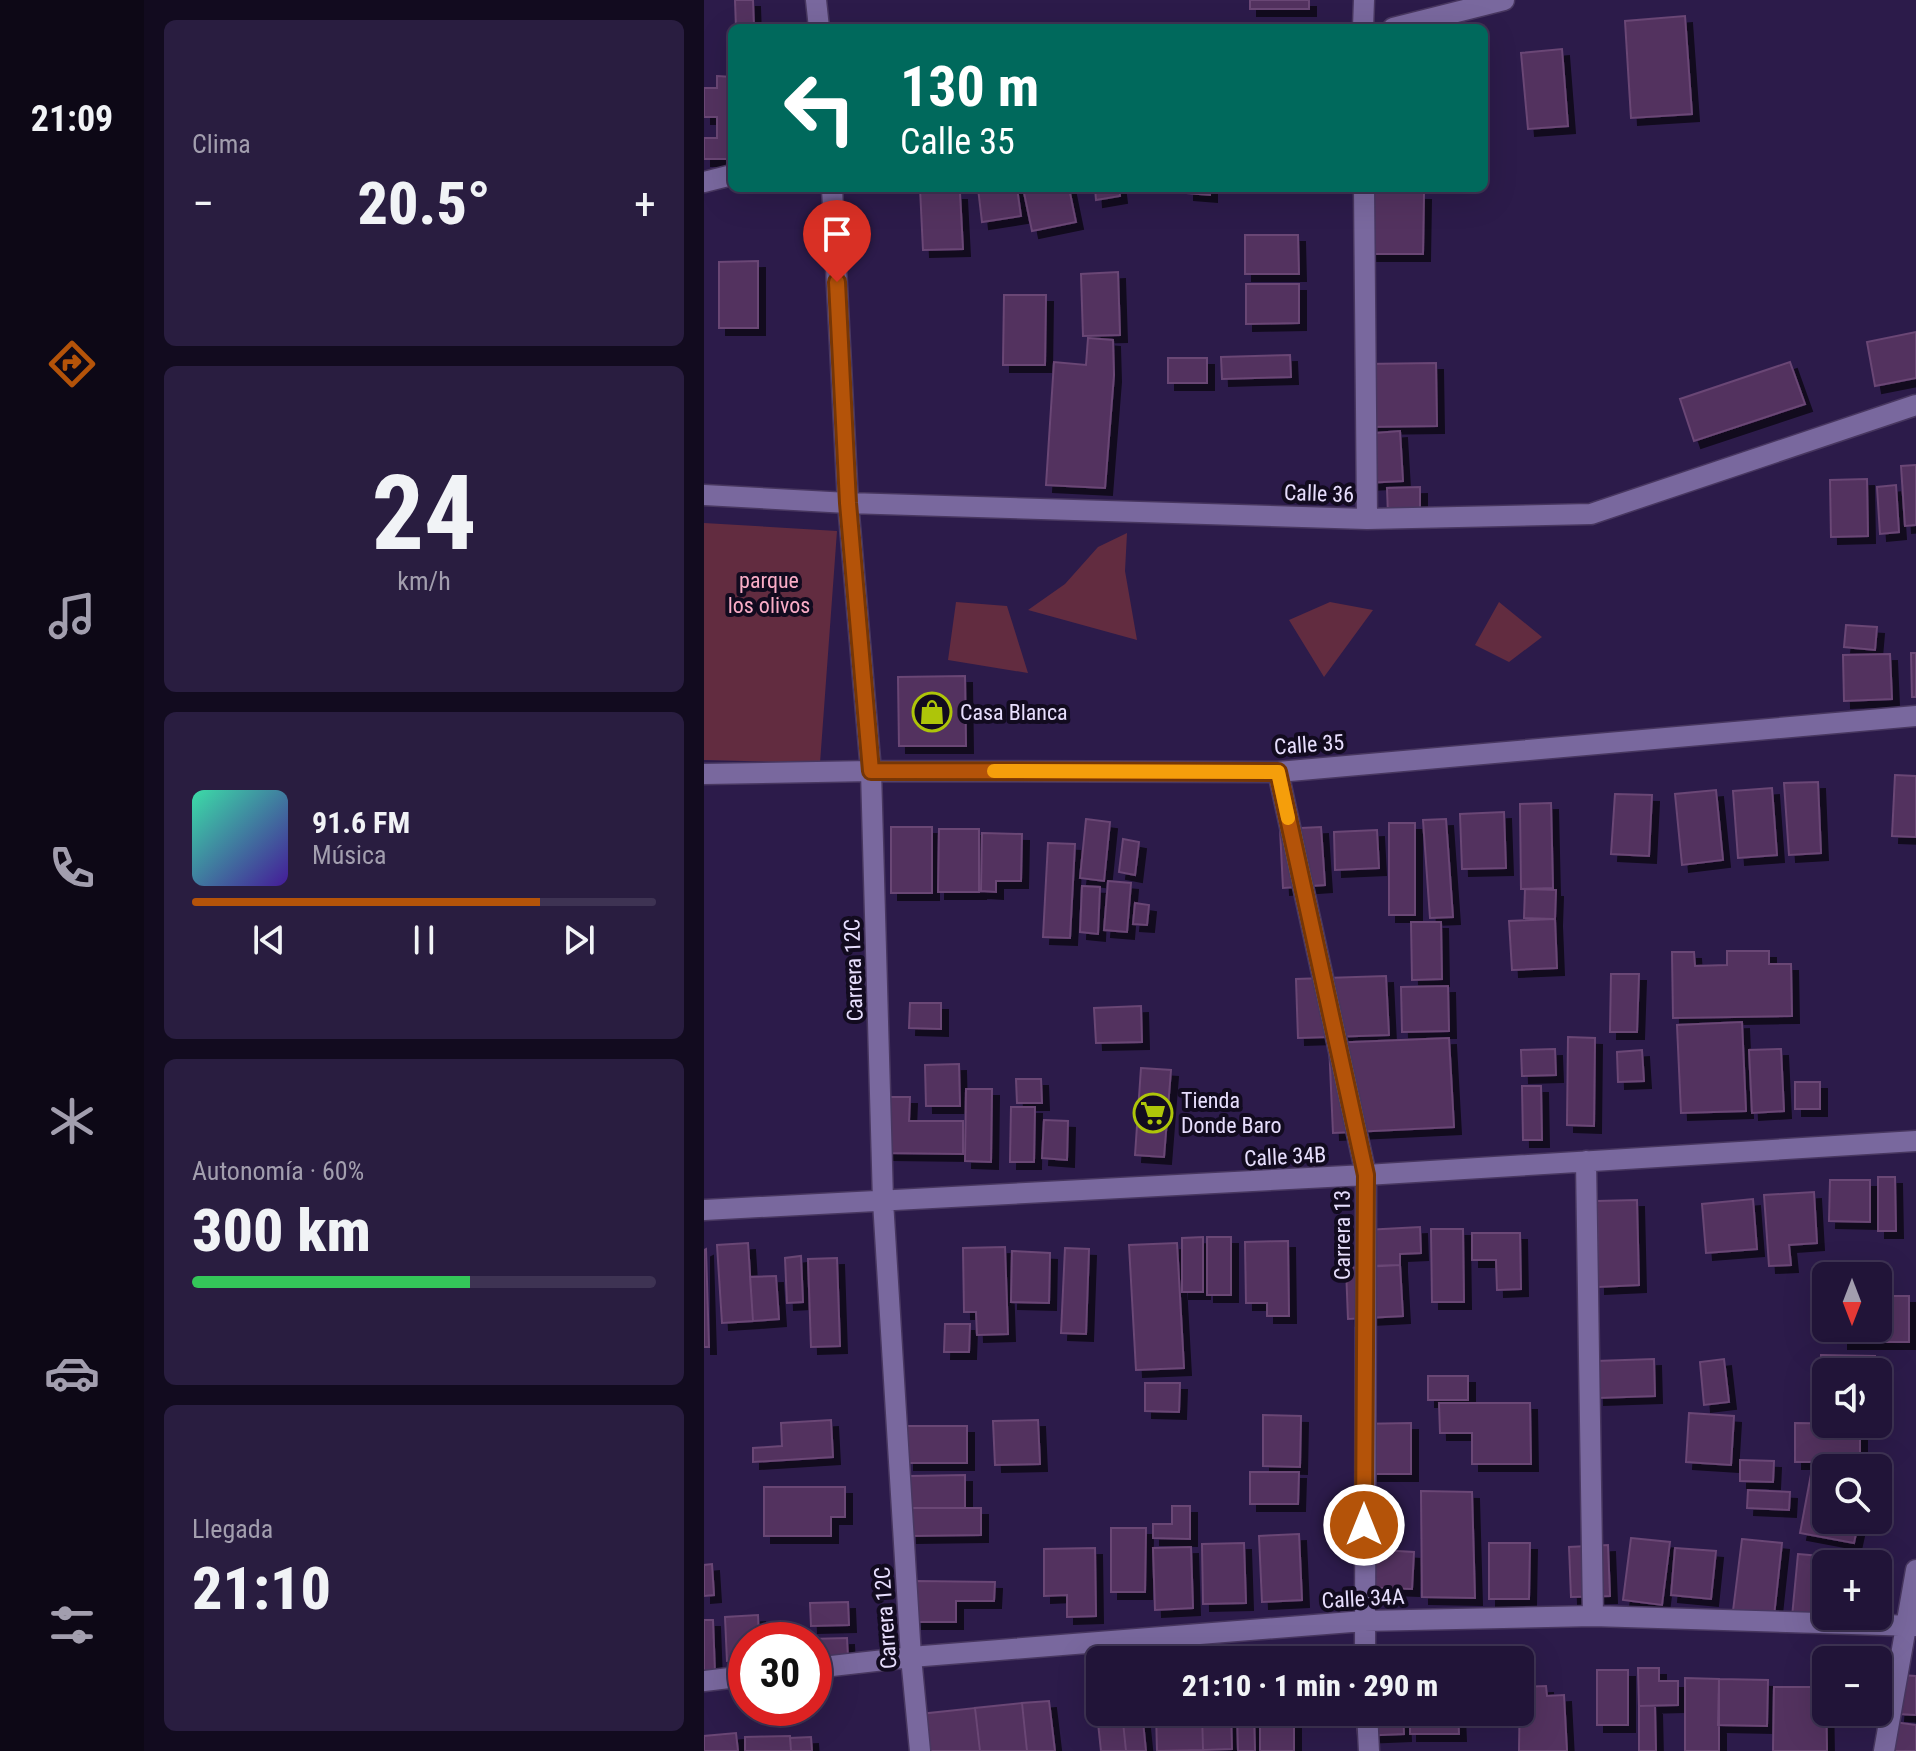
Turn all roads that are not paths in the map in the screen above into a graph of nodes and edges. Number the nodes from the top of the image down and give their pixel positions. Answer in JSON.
{"nodes":[{"id":1,"x":816,"y":0,"type":"edge"},
{"id":2,"x":1364,"y":0,"type":"edge"},
{"id":3,"x":1504,"y":0,"type":"edge"},
{"id":4,"x":819,"y":24,"type":"edge"},
{"id":5,"x":1363,"y":24,"type":"edge"},
{"id":6,"x":1409,"y":24,"type":"edge"},
{"id":7,"x":728,"y":176,"type":"edge"},
{"id":8,"x":704,"y":182,"type":"edge"},
{"id":9,"x":832,"y":192,"type":"edge"},
{"id":10,"x":1364,"y":192,"type":"edge"},
{"id":11,"x":1916,"y":405,"type":"edge"},
{"id":12,"x":704,"y":495,"type":"edge"},
{"id":13,"x":848,"y":503,"type":"junction"},
{"id":14,"x":1367,"y":519,"type":"junction"},
{"id":15,"x":1916,"y":716,"type":"edge"},
{"id":16,"x":871,"y":771,"type":"junction"},
{"id":17,"x":1278,"y":772,"type":"junction"},
{"id":18,"x":704,"y":774,"type":"edge"},
{"id":19,"x":1916,"y":1141,"type":"edge"},
{"id":20,"x":1586,"y":1161,"type":"junction"},
{"id":21,"x":1366,"y":1175,"type":"junction"},
{"id":22,"x":883,"y":1201,"type":"junction"},
{"id":23,"x":704,"y":1210,"type":"edge"},
{"id":24,"x":1916,"y":1570,"type":"edge"},
{"id":25,"x":1593,"y":1616,"type":"junction"},
{"id":26,"x":1364,"y":1621,"type":"junction"},
{"id":27,"x":1911,"y":1626,"type":"edge"},
{"id":28,"x":1365,"y":1646,"type":"edge"},
{"id":29,"x":911,"y":1657,"type":"junction"},
{"id":30,"x":832,"y":1666,"type":"edge"},
{"id":31,"x":728,"y":1678,"type":"edge"},
{"id":32,"x":704,"y":1681,"type":"edge"},
{"id":33,"x":1368,"y":1726,"type":"edge"},
{"id":34,"x":920,"y":1751,"type":"edge"},
{"id":35,"x":1369,"y":1751,"type":"edge"},
{"id":36,"x":1884,"y":1751,"type":"edge"}],
"edges":[{"from":1,"to":4,"type":"street"},
{"from":2,"to":5,"type":"street"},
{"from":3,"to":6,"type":"street"},
{"from":7,"to":8,"type":"street"},
{"from":9,"to":13,"type":"street","name":"Carrera 12C"},
{"from":10,"to":14,"type":"street"},
{"from":11,"to":14,"type":"street","name":"Calle 36"},
{"from":12,"to":13,"type":"street","name":"Calle 36"},
{"from":13,"to":14,"type":"street","name":"Calle 36"},
{"from":13,"to":16,"type":"street","name":"Carrera 12C"},
{"from":15,"to":17,"type":"street","name":"Calle 35"},
{"from":16,"to":17,"type":"street","name":"Calle 35"},
{"from":16,"to":18,"type":"street","name":"Calle 35"},
{"from":16,"to":22,"type":"street","name":"Carrera 12C"},
{"from":17,"to":21,"type":"street","name":"Carrera 13"},
{"from":19,"to":20,"type":"street","name":"Calle 34B"},
{"from":20,"to":21,"type":"street","name":"Calle 34B"},
{"from":20,"to":25,"type":"street"},
{"from":21,"to":22,"type":"street","name":"Calle 34B"},
{"from":21,"to":26,"type":"street","name":"Carrera 13"},
{"from":22,"to":23,"type":"street","name":"Calle 34B"},
{"from":22,"to":29,"type":"street","name":"Carrera 12C"},
{"from":24,"to":27,"type":"street"},
{"from":25,"to":26,"type":"street","name":"Calle 34A"},
{"from":25,"to":27,"type":"street","name":"Calle 34A"},
{"from":26,"to":28,"type":"street","name":"Carrera 13"},
{"from":26,"to":29,"type":"street","name":"Calle 34A"},
{"from":27,"to":36,"type":"street"},
{"from":29,"to":30,"type":"street","name":"Calle 34A"},
{"from":29,"to":34,"type":"street","name":"Carrera 12C"},
{"from":31,"to":32,"type":"street"},
{"from":33,"to":35,"type":"street"}]}
